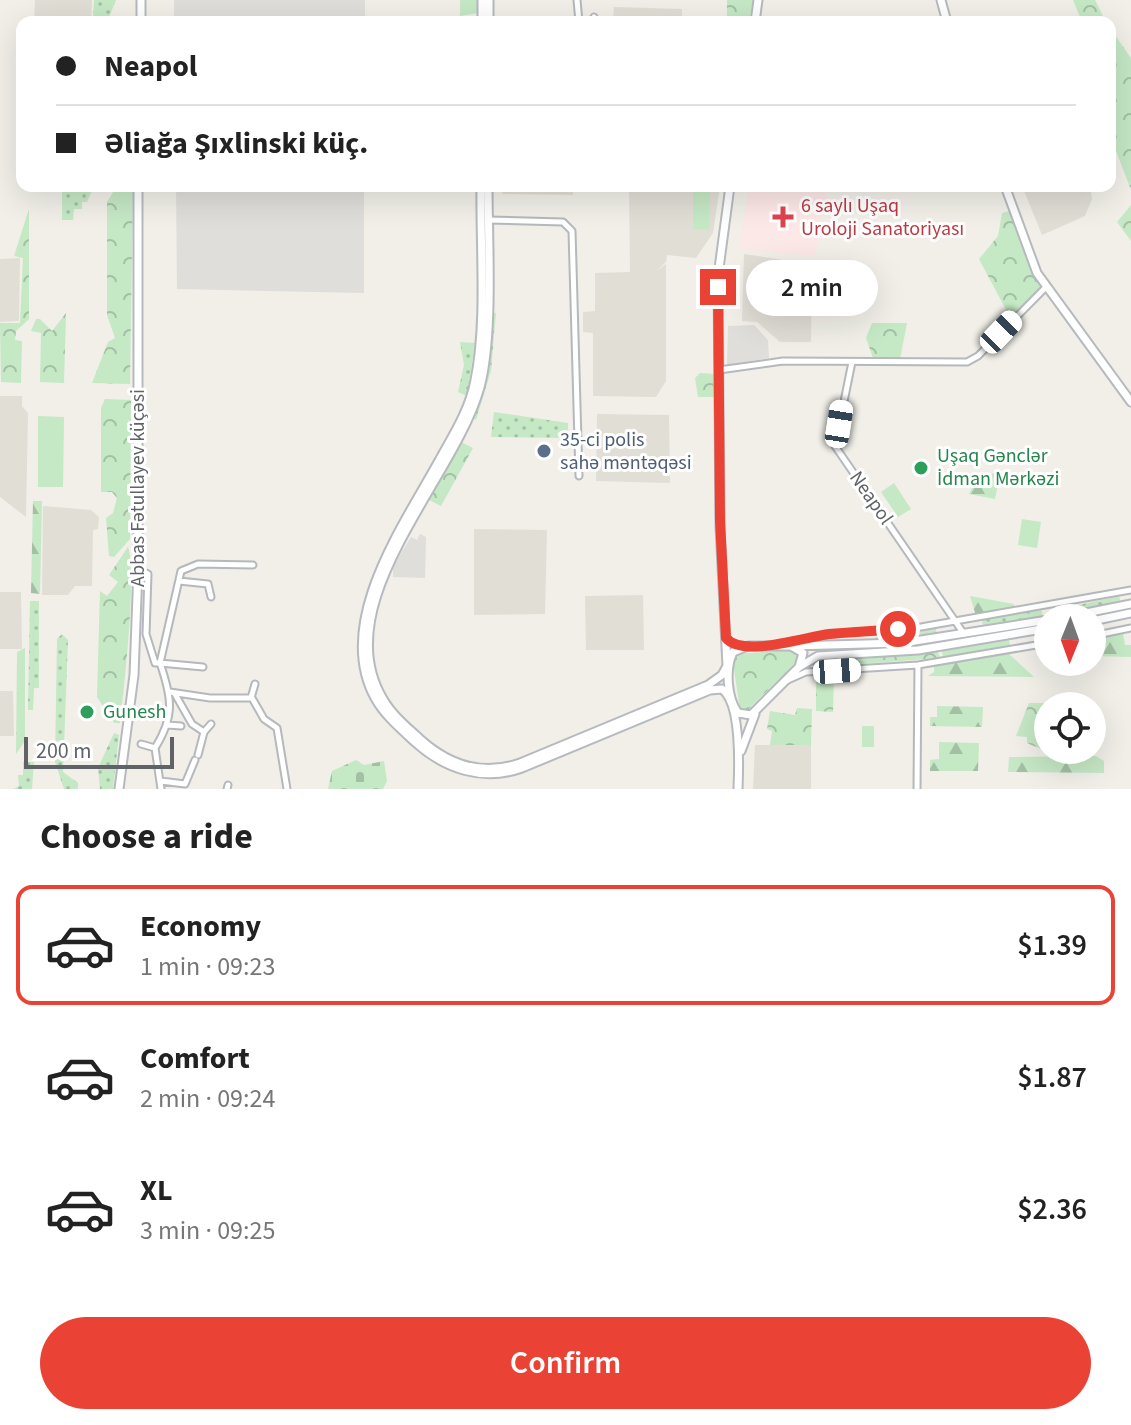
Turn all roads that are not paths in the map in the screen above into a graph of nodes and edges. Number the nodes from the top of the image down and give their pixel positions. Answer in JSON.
{"nodes":[{"id":1,"x":138,"y":192,"type":"edge"},
{"id":2,"x":481,"y":192,"type":"edge"},
{"id":3,"x":488,"y":192,"type":"edge"},
{"id":4,"x":729,"y":192,"type":"edge"},
{"id":5,"x":1007,"y":192,"type":"edge"},
{"id":6,"x":488,"y":220,"type":"junction"},
{"id":7,"x":1046,"y":287,"type":"junction"},
{"id":8,"x":852,"y":362,"type":"junction"},
{"id":9,"x":719,"y":370,"type":"junction"},
{"id":10,"x":1131,"y":402,"type":"edge"},
{"id":11,"x":579,"y":476,"type":"dead end"},
{"id":12,"x":253,"y":565,"type":"dead end"},
{"id":13,"x":138,"y":569,"type":"junction"},
{"id":14,"x":179,"y":581,"type":"junction"},
{"id":15,"x":1131,"y":590,"type":"edge"},
{"id":16,"x":211,"y":597,"type":"dead end"},
{"id":17,"x":1131,"y":604,"type":"edge"},
{"id":18,"x":1106,"y":609,"type":"edge"},
{"id":19,"x":1131,"y":613,"type":"edge"},
{"id":20,"x":978,"y":618,"type":"junction"},
{"id":21,"x":1106,"y":618,"type":"edge"},
{"id":22,"x":955,"y":621,"type":"junction"},
{"id":23,"x":1034,"y":622,"type":"edge"},
{"id":24,"x":1131,"y":628,"type":"edge"},
{"id":25,"x":724,"y":630,"type":"junction"},
{"id":26,"x":1034,"y":630,"type":"edge"},
{"id":27,"x":981,"y":631,"type":"junction"},
{"id":28,"x":1106,"y":633,"type":"edge"},
{"id":29,"x":964,"y":634,"type":"junction"},
{"id":30,"x":1013,"y":634,"type":"junction"},
{"id":31,"x":1034,"y":645,"type":"edge"},
{"id":32,"x":748,"y":646,"type":"junction"},
{"id":33,"x":767,"y":646,"type":"junction"},
{"id":34,"x":791,"y":646,"type":"junction"},
{"id":35,"x":1014,"y":649,"type":"junction"},
{"id":36,"x":160,"y":663,"type":"junction"},
{"id":37,"x":918,"y":665,"type":"junction"},
{"id":38,"x":727,"y":666,"type":"junction"},
{"id":39,"x":203,"y":667,"type":"dead end"},
{"id":40,"x":799,"y":667,"type":"junction"},
{"id":41,"x":255,"y":684,"type":"dead end"},
{"id":42,"x":777,"y":686,"type":"junction"},
{"id":43,"x":173,"y":693,"type":"junction"},
{"id":44,"x":252,"y":698,"type":"junction"},
{"id":45,"x":732,"y":704,"type":"junction"},
{"id":46,"x":756,"y":711,"type":"junction"},
{"id":47,"x":211,"y":724,"type":"dead end"},
{"id":48,"x":168,"y":725,"type":"junction"},
{"id":49,"x":181,"y":726,"type":"dead end"},
{"id":50,"x":403,"y":727,"type":"junction"},
{"id":51,"x":204,"y":732,"type":"junction"},
{"id":52,"x":141,"y":744,"type":"dead end"},
{"id":53,"x":155,"y":748,"type":"junction"},
{"id":54,"x":740,"y":757,"type":"junction"},
{"id":55,"x":161,"y":781,"type":"junction"},
{"id":56,"x":119,"y":789,"type":"edge"},
{"id":57,"x":161,"y":789,"type":"edge"},
{"id":58,"x":287,"y":789,"type":"edge"},
{"id":59,"x":738,"y":789,"type":"edge"},
{"id":60,"x":917,"y":789,"type":"edge"}],
"edges":[{"from":1,"to":13,"type":"main road","name":"Abbas Fətullayev küçəsi"},
{"from":2,"to":50,"type":"main road"},
{"from":3,"to":6,"type":"main road"},
{"from":4,"to":9,"type":"main road"},
{"from":5,"to":7,"type":"main road"},
{"from":6,"to":11,"type":"street"},
{"from":6,"to":50,"type":"main road"},
{"from":7,"to":8,"type":"street"},
{"from":7,"to":10,"type":"main road"},
{"from":8,"to":9,"type":"street"},
{"from":8,"to":22,"type":"street","name":"Neapol"},
{"from":9,"to":25,"type":"main road"},
{"from":12,"to":14,"type":"street"},
{"from":13,"to":36,"type":"street"},
{"from":13,"to":56,"type":"main road","name":"Abbas Fətullayev küçəsi"},
{"from":14,"to":16,"type":"street"},
{"from":14,"to":36,"type":"street"},
{"from":15,"to":20,"type":"street"},
{"from":17,"to":18,"type":"main road"},
{"from":19,"to":21,"type":"main road"},
{"from":20,"to":22,"type":"street"},
{"from":20,"to":27,"type":"street"},
{"from":22,"to":29,"type":"street","name":"Neapol"},
{"from":22,"to":33,"type":"street"},
{"from":23,"to":27,"type":"main road"},
{"from":24,"to":28,"type":"street"},
{"from":25,"to":32,"type":"main road"},
{"from":25,"to":38,"type":"main road"},
{"from":26,"to":30,"type":"main road"},
{"from":27,"to":29,"type":"main road"},
{"from":29,"to":34,"type":"main road"},
{"from":30,"to":35,"type":"street"},
{"from":30,"to":40,"type":"main road"},
{"from":31,"to":35,"type":"street"},
{"from":32,"to":33,"type":"main road"},
{"from":32,"to":38,"type":"main road"},
{"from":33,"to":34,"type":"main road"},
{"from":34,"to":40,"type":"main road"},
{"from":35,"to":37,"type":"street"},
{"from":36,"to":39,"type":"street"},
{"from":36,"to":43,"type":"street"},
{"from":37,"to":42,"type":"street"},
{"from":37,"to":60,"type":"street"},
{"from":38,"to":45,"type":"main road"},
{"from":38,"to":50,"type":"main road"},
{"from":40,"to":42,"type":"main road"},
{"from":41,"to":44,"type":"street"},
{"from":42,"to":46,"type":"main road"},
{"from":43,"to":44,"type":"street"},
{"from":43,"to":48,"type":"street"},
{"from":43,"to":51,"type":"street"},
{"from":44,"to":58,"type":"street"},
{"from":45,"to":46,"type":"main road"},
{"from":45,"to":50,"type":"main road"},
{"from":45,"to":54,"type":"main road"},
{"from":46,"to":54,"type":"main road"},
{"from":47,"to":51,"type":"street"},
{"from":48,"to":49,"type":"street"},
{"from":48,"to":53,"type":"street"},
{"from":51,"to":55,"type":"street"},
{"from":52,"to":53,"type":"street"},
{"from":53,"to":55,"type":"street"},
{"from":54,"to":59,"type":"main road"},
{"from":55,"to":57,"type":"street"}]}
